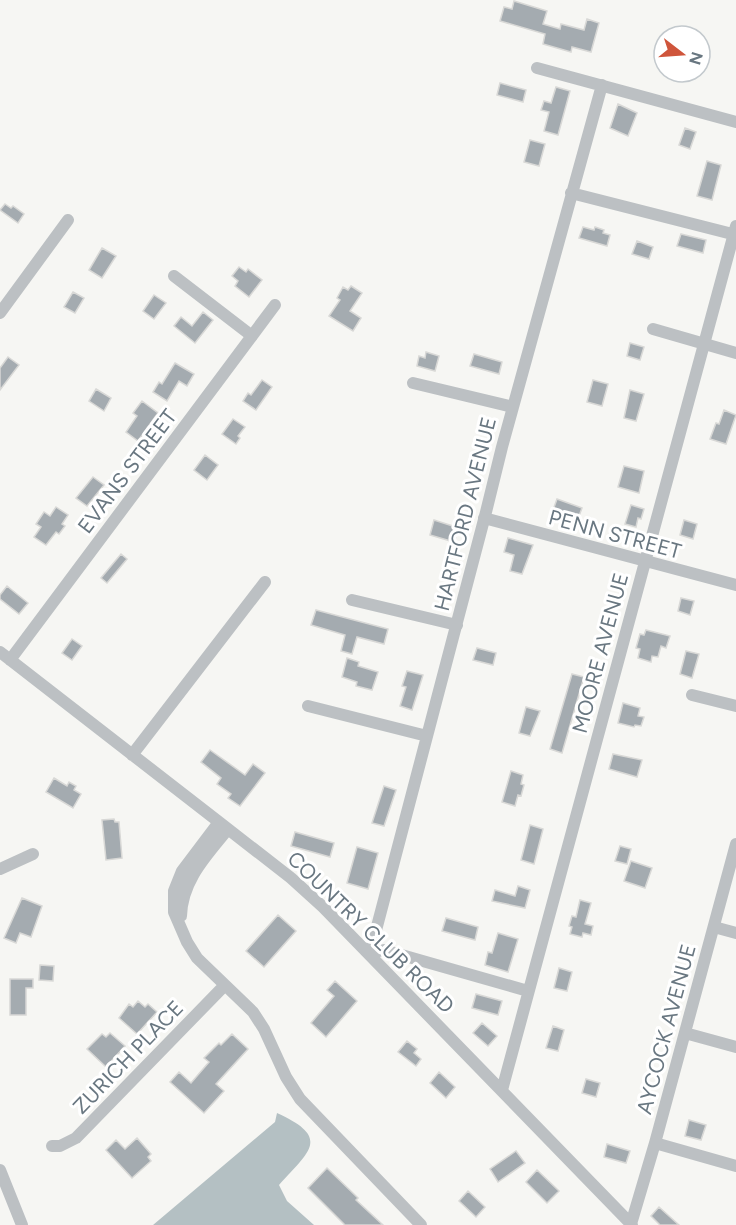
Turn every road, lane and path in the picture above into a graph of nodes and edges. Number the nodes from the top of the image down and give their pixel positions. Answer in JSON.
{"nodes":[{"id":1,"x":537,"y":68,"type":"dead end"},
{"id":2,"x":602,"y":85,"type":"junction"},
{"id":3,"x":736,"y":122,"type":"edge"},
{"id":4,"x":572,"y":193,"type":"junction"},
{"id":5,"x":68,"y":220,"type":"dead end"},
{"id":6,"x":735,"y":232,"type":"edge"},
{"id":7,"x":174,"y":276,"type":"dead end"},
{"id":8,"x":275,"y":305,"type":"dead end"},
{"id":9,"x":0,"y":313,"type":"edge"},
{"id":10,"x":653,"y":329,"type":"dead end"},
{"id":11,"x":252,"y":336,"type":"junction"},
{"id":12,"x":704,"y":342,"type":"junction"},
{"id":13,"x":736,"y":353,"type":"edge"},
{"id":14,"x":413,"y":383,"type":"dead end"},
{"id":15,"x":513,"y":407,"type":"junction"},
{"id":16,"x":484,"y":518,"type":"junction"},
{"id":17,"x":645,"y":561,"type":"junction"},
{"id":18,"x":265,"y":582,"type":"dead end"},
{"id":19,"x":736,"y":585,"type":"edge"},
{"id":20,"x":352,"y":600,"type":"dead end"},
{"id":21,"x":457,"y":625,"type":"junction"},
{"id":22,"x":5,"y":656,"type":"edge"},
{"id":23,"x":692,"y":695,"type":"dead end"},
{"id":24,"x":308,"y":706,"type":"dead end"},
{"id":25,"x":736,"y":706,"type":"edge"},
{"id":26,"x":427,"y":736,"type":"junction"},
{"id":27,"x":132,"y":755,"type":"junction"},
{"id":28,"x":223,"y":825,"type":"junction"},
{"id":29,"x":736,"y":844,"type":"edge"},
{"id":30,"x":33,"y":854,"type":"dead end"},
{"id":31,"x":0,"y":869,"type":"edge"},
{"id":32,"x":714,"y":927,"type":"junction"},
{"id":33,"x":736,"y":933,"type":"edge"},
{"id":34,"x":370,"y":953,"type":"junction"},
{"id":35,"x":225,"y":986,"type":"junction"},
{"id":36,"x":528,"y":991,"type":"junction"},
{"id":37,"x":685,"y":1033,"type":"junction"},
{"id":38,"x":736,"y":1047,"type":"edge"},
{"id":39,"x":502,"y":1090,"type":"junction"},
{"id":40,"x":655,"y":1143,"type":"junction"},
{"id":41,"x":52,"y":1146,"type":"dead end"},
{"id":42,"x":736,"y":1166,"type":"edge"},
{"id":43,"x":0,"y":1170,"type":"edge"},
{"id":44,"x":22,"y":1225,"type":"edge"},
{"id":45,"x":421,"y":1225,"type":"edge"},
{"id":46,"x":631,"y":1225,"type":"edge"}],
"edges":[{"from":1,"to":2,"type":"street"},
{"from":2,"to":3,"type":"street"},
{"from":2,"to":4,"type":"street","name":"HARTFORD AVENUE"},
{"from":4,"to":6,"type":"street"},
{"from":4,"to":15,"type":"street","name":"HARTFORD AVENUE"},
{"from":5,"to":9,"type":"street"},
{"from":6,"to":12,"type":"street","name":"MOORE AVENUE"},
{"from":7,"to":11,"type":"street"},
{"from":8,"to":11,"type":"street","name":"EVANS STREET"},
{"from":10,"to":12,"type":"street"},
{"from":11,"to":22,"type":"street","name":"EVANS STREET"},
{"from":12,"to":13,"type":"street"},
{"from":12,"to":17,"type":"street","name":"MOORE AVENUE"},
{"from":14,"to":15,"type":"street"},
{"from":15,"to":16,"type":"street","name":"HARTFORD AVENUE"},
{"from":16,"to":17,"type":"street","name":"PENN STREET"},
{"from":16,"to":21,"type":"street","name":"HARTFORD AVENUE"},
{"from":17,"to":19,"type":"street","name":"PENN STREET"},
{"from":17,"to":36,"type":"street","name":"MOORE AVENUE"},
{"from":18,"to":27,"type":"street"},
{"from":20,"to":21,"type":"street"},
{"from":21,"to":26,"type":"street","name":"HARTFORD AVENUE"},
{"from":22,"to":27,"type":"street","name":"COUNTRY CLUB ROAD"},
{"from":23,"to":25,"type":"street"},
{"from":24,"to":26,"type":"street"},
{"from":26,"to":34,"type":"street","name":"HARTFORD AVENUE"},
{"from":27,"to":28,"type":"street","name":"COUNTRY CLUB ROAD"},
{"from":28,"to":34,"type":"street","name":"COUNTRY CLUB ROAD"},
{"from":28,"to":35,"type":"street"},
{"from":29,"to":32,"type":"street","name":"AYCOCK AVENUE"},
{"from":30,"to":31,"type":"street"},
{"from":32,"to":33,"type":"street"},
{"from":32,"to":37,"type":"street","name":"AYCOCK AVENUE"},
{"from":34,"to":36,"type":"street"},
{"from":34,"to":39,"type":"street","name":"COUNTRY CLUB ROAD"},
{"from":35,"to":41,"type":"street","name":"ZURICH PLACE"},
{"from":35,"to":45,"type":"street"},
{"from":36,"to":39,"type":"street","name":"MOORE AVENUE"},
{"from":37,"to":38,"type":"street"},
{"from":37,"to":40,"type":"street","name":"AYCOCK AVENUE"},
{"from":39,"to":46,"type":"street","name":"COUNTRY CLUB ROAD"},
{"from":40,"to":42,"type":"street"},
{"from":40,"to":46,"type":"street","name":"AYCOCK AVENUE"},
{"from":43,"to":44,"type":"street"}]}
